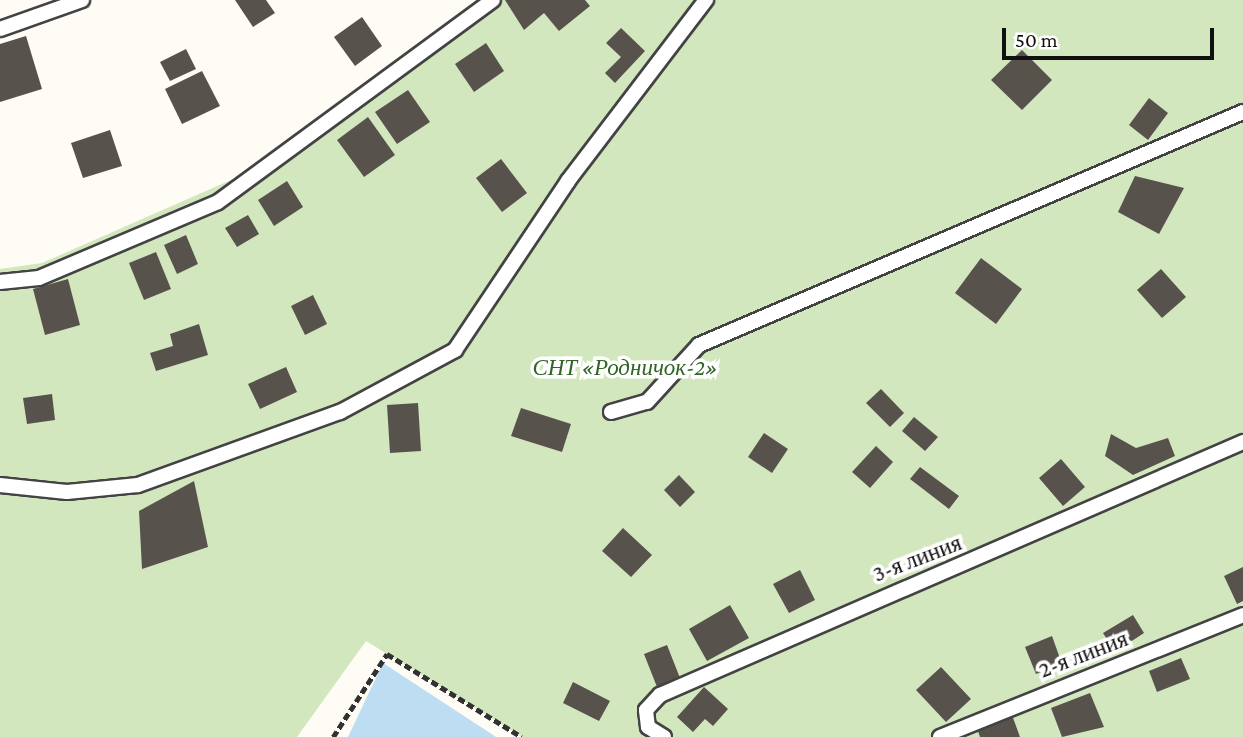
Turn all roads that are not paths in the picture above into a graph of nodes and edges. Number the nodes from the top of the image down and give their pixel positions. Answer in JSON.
{"nodes":[{"id":1,"x":82,"y":0,"type":"edge"},
{"id":2,"x":494,"y":0,"type":"edge"},
{"id":3,"x":706,"y":0,"type":"edge"},
{"id":4,"x":0,"y":29,"type":"edge"},
{"id":5,"x":1243,"y":112,"type":"edge"},
{"id":6,"x":0,"y":282,"type":"edge"},
{"id":7,"x":611,"y":412,"type":"dead end"},
{"id":8,"x":1243,"y":442,"type":"edge"},
{"id":9,"x":0,"y":485,"type":"edge"},
{"id":10,"x":1243,"y":615,"type":"edge"},
{"id":11,"x":664,"y":737,"type":"edge"},
{"id":12,"x":940,"y":737,"type":"edge"}],
"edges":[{"from":1,"to":4,"type":"lane"},
{"from":2,"to":6,"type":"lane"},
{"from":3,"to":9,"type":"lane"},
{"from":5,"to":7,"type":"lane"},
{"from":8,"to":11,"type":"lane","name":"3-я линия"},
{"from":10,"to":12,"type":"lane","name":"2-я линия"}]}
